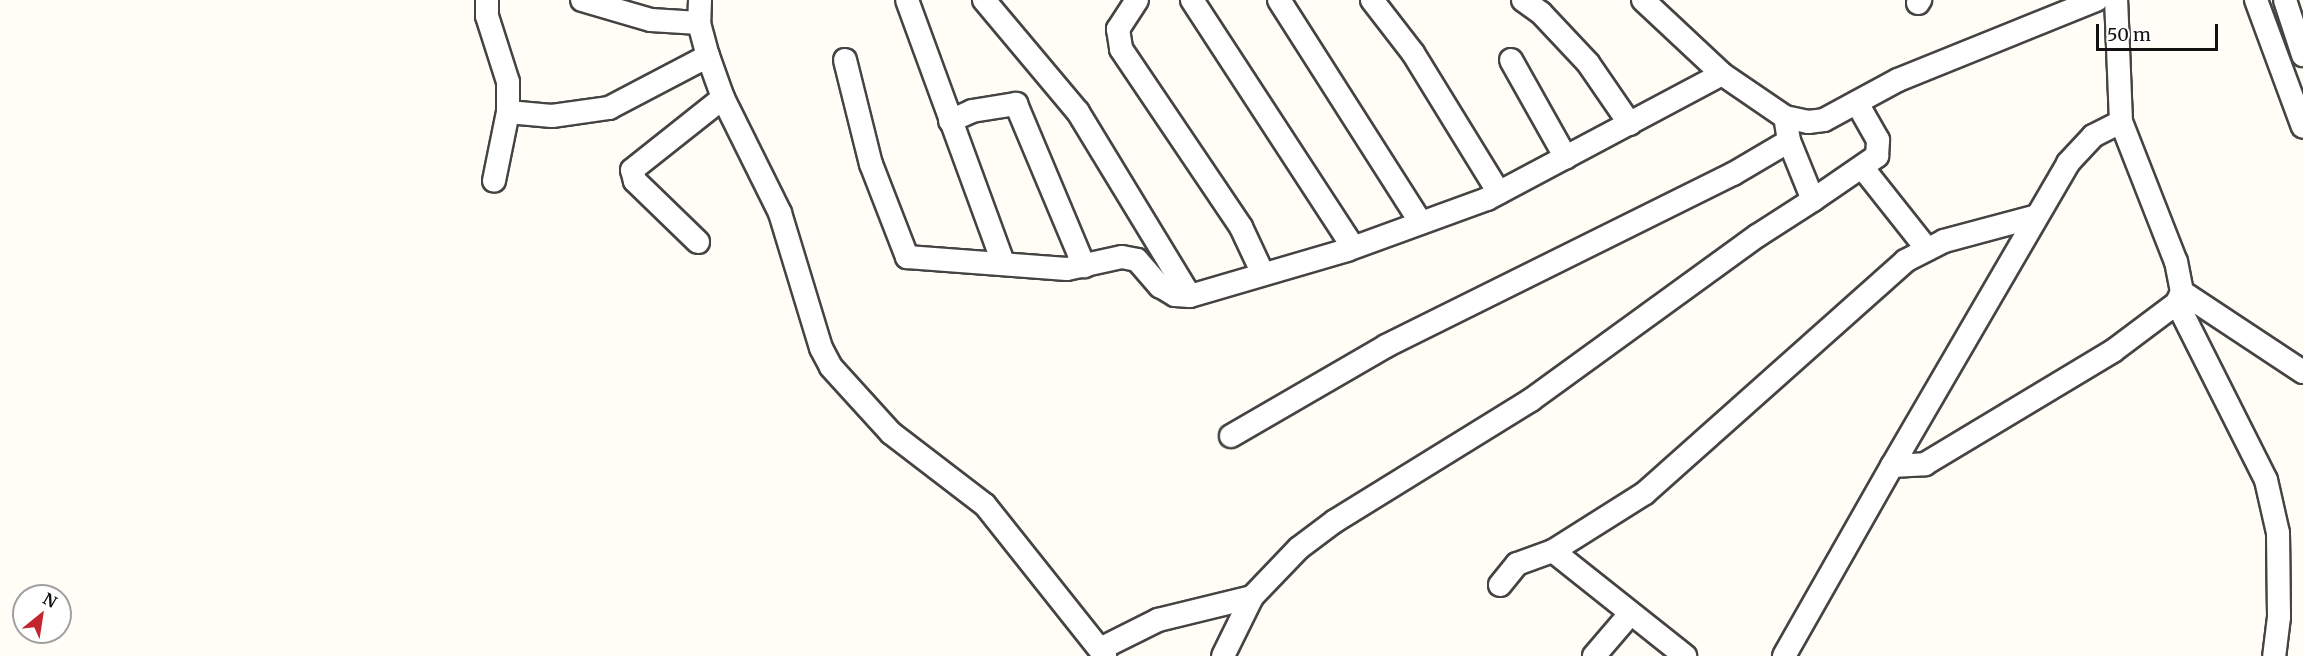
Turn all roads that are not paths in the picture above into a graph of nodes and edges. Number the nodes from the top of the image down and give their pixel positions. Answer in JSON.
{"nodes":[{"id":1,"x":487,"y":0,"type":"edge"},
{"id":2,"x":582,"y":0,"type":"edge"},
{"id":3,"x":699,"y":0,"type":"edge"},
{"id":4,"x":907,"y":0,"type":"edge"},
{"id":5,"x":984,"y":0,"type":"edge"},
{"id":6,"x":1137,"y":0,"type":"edge"},
{"id":7,"x":1192,"y":0,"type":"edge"},
{"id":8,"x":1279,"y":0,"type":"edge"},
{"id":9,"x":1372,"y":0,"type":"edge"},
{"id":10,"x":1523,"y":0,"type":"edge"},
{"id":11,"x":1643,"y":0,"type":"edge"},
{"id":12,"x":2096,"y":0,"type":"edge"},
{"id":13,"x":2116,"y":0,"type":"edge"},
{"id":14,"x":2256,"y":0,"type":"edge"},
{"id":15,"x":2285,"y":0,"type":"edge"},
{"id":16,"x":699,"y":23,"type":"junction"},
{"id":17,"x":2303,"y":55,"type":"edge"},
{"id":18,"x":708,"y":56,"type":"junction"},
{"id":19,"x":845,"y":60,"type":"dead end"},
{"id":20,"x":1511,"y":60,"type":"dead end"},
{"id":21,"x":1722,"y":74,"type":"junction"},
{"id":22,"x":723,"y":98,"type":"junction"},
{"id":23,"x":1857,"y":104,"type":"junction"},
{"id":24,"x":508,"y":112,"type":"junction"},
{"id":25,"x":1785,"y":117,"type":"junction"},
{"id":26,"x":950,"y":121,"type":"junction"},
{"id":27,"x":2121,"y":122,"type":"junction"},
{"id":28,"x":1630,"y":124,"type":"junction"},
{"id":29,"x":2303,"y":127,"type":"edge"},
{"id":30,"x":1789,"y":141,"type":"junction"},
{"id":31,"x":1566,"y":158,"type":"junction"},
{"id":32,"x":1862,"y":167,"type":"junction"},
{"id":33,"x":494,"y":181,"type":"dead end"},
{"id":34,"x":1499,"y":193,"type":"junction"},
{"id":35,"x":1813,"y":200,"type":"junction"},
{"id":36,"x":2037,"y":216,"type":"junction"},
{"id":37,"x":1421,"y":223,"type":"junction"},
{"id":38,"x":698,"y":242,"type":"dead end"},
{"id":39,"x":1353,"y":247,"type":"junction"},
{"id":40,"x":1927,"y":249,"type":"junction"},
{"id":41,"x":1003,"y":262,"type":"junction"},
{"id":42,"x":1084,"y":266,"type":"junction"},
{"id":43,"x":1263,"y":274,"type":"junction"},
{"id":44,"x":1190,"y":296,"type":"junction"},
{"id":45,"x":2180,"y":298,"type":"junction"},
{"id":46,"x":2303,"y":372,"type":"edge"},
{"id":47,"x":1231,"y":436,"type":"dead end"},
{"id":48,"x":1892,"y":466,"type":"junction"},
{"id":49,"x":1552,"y":551,"type":"junction"},
{"id":50,"x":1500,"y":585,"type":"dead end"},
{"id":51,"x":1252,"y":597,"type":"junction"},
{"id":52,"x":1630,"y":614,"type":"junction"},
{"id":53,"x":1104,"y":652,"type":"edge"},
{"id":54,"x":1223,"y":656,"type":"edge"},
{"id":55,"x":1594,"y":656,"type":"edge"},
{"id":56,"x":1685,"y":656,"type":"edge"},
{"id":57,"x":1784,"y":656,"type":"edge"},
{"id":58,"x":2274,"y":656,"type":"edge"}],
"edges":[{"from":1,"to":24,"type":"street"},
{"from":2,"to":16,"type":"street"},
{"from":3,"to":16,"type":"street"},
{"from":4,"to":26,"type":"street"},
{"from":5,"to":44,"type":"street"},
{"from":6,"to":43,"type":"street"},
{"from":7,"to":39,"type":"street"},
{"from":8,"to":37,"type":"street"},
{"from":9,"to":34,"type":"street"},
{"from":10,"to":28,"type":"street"},
{"from":11,"to":21,"type":"street"},
{"from":12,"to":23,"type":"street"},
{"from":13,"to":27,"type":"street"},
{"from":14,"to":29,"type":"street"},
{"from":15,"to":17,"type":"street"},
{"from":16,"to":18,"type":"street"},
{"from":18,"to":22,"type":"street"},
{"from":18,"to":24,"type":"street"},
{"from":19,"to":41,"type":"street"},
{"from":20,"to":31,"type":"street"},
{"from":21,"to":25,"type":"street"},
{"from":21,"to":28,"type":"street"},
{"from":22,"to":38,"type":"street"},
{"from":22,"to":53,"type":"street"},
{"from":23,"to":25,"type":"street"},
{"from":23,"to":32,"type":"street"},
{"from":24,"to":33,"type":"street"},
{"from":25,"to":30,"type":"street"},
{"from":26,"to":41,"type":"street"},
{"from":26,"to":42,"type":"street"},
{"from":27,"to":36,"type":"street"},
{"from":27,"to":45,"type":"street"},
{"from":28,"to":31,"type":"street"},
{"from":30,"to":35,"type":"street"},
{"from":30,"to":47,"type":"street"},
{"from":31,"to":34,"type":"street"},
{"from":32,"to":35,"type":"street"},
{"from":32,"to":40,"type":"street"},
{"from":34,"to":37,"type":"street"},
{"from":35,"to":51,"type":"street"},
{"from":36,"to":40,"type":"street"},
{"from":36,"to":48,"type":"street"},
{"from":37,"to":39,"type":"street"},
{"from":39,"to":43,"type":"street"},
{"from":40,"to":49,"type":"street"},
{"from":41,"to":42,"type":"street"},
{"from":42,"to":44,"type":"street"},
{"from":43,"to":44,"type":"street"},
{"from":45,"to":46,"type":"street"},
{"from":45,"to":48,"type":"street"},
{"from":45,"to":58,"type":"street"},
{"from":48,"to":57,"type":"street"},
{"from":49,"to":50,"type":"street"},
{"from":49,"to":52,"type":"street"},
{"from":51,"to":53,"type":"street"},
{"from":51,"to":54,"type":"street"},
{"from":52,"to":55,"type":"street"},
{"from":52,"to":56,"type":"street"}]}
